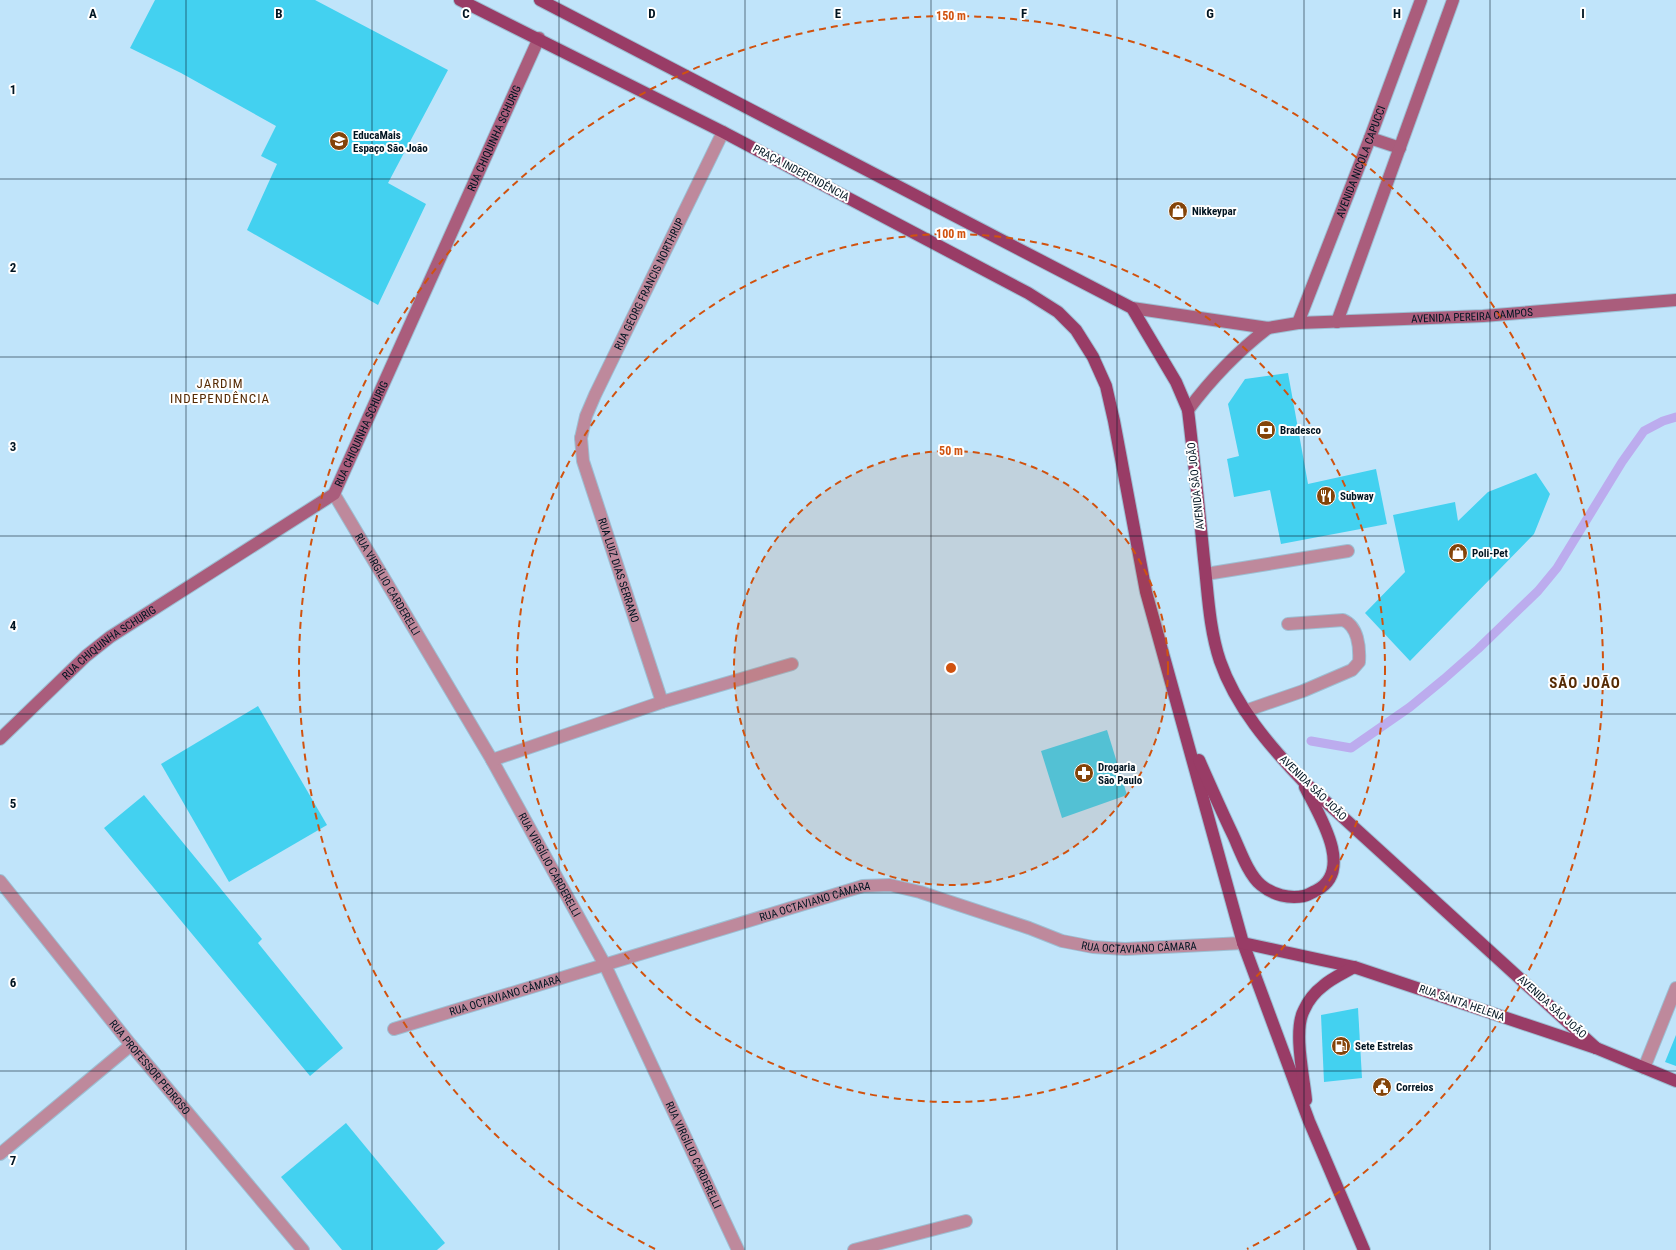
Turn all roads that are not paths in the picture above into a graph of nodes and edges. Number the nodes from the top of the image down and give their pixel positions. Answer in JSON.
{"nodes":[{"id":1,"x":460,"y":0,"type":"edge"},
{"id":2,"x":540,"y":0,"type":"edge"},
{"id":3,"x":1421,"y":0,"type":"edge"},
{"id":4,"x":1453,"y":0,"type":"edge"},
{"id":5,"x":539,"y":38,"type":"junction"},
{"id":6,"x":723,"y":132,"type":"junction"},
{"id":7,"x":1370,"y":138,"type":"junction"},
{"id":8,"x":1400,"y":148,"type":"junction"},
{"id":9,"x":1676,"y":300,"type":"edge"},
{"id":10,"x":1132,"y":308,"type":"junction"},
{"id":11,"x":1337,"y":322,"type":"junction"},
{"id":12,"x":1298,"y":323,"type":"junction"},
{"id":13,"x":1268,"y":328,"type":"junction"},
{"id":14,"x":1188,"y":410,"type":"junction"},
{"id":15,"x":581,"y":438,"type":"joint"},
{"id":16,"x":334,"y":494,"type":"junction"},
{"id":17,"x":1348,"y":551,"type":"dead end"},
{"id":18,"x":1206,"y":574,"type":"junction"},
{"id":19,"x":1288,"y":624,"type":"dead end"},
{"id":20,"x":792,"y":664,"type":"dead end"},
{"id":21,"x":662,"y":702,"type":"junction"},
{"id":22,"x":1245,"y":711,"type":"junction"},
{"id":23,"x":1183,"y":726,"type":"junction"},
{"id":24,"x":0,"y":739,"type":"edge"},
{"id":25,"x":492,"y":760,"type":"junction"},
{"id":26,"x":1302,"y":780,"type":"junction"},
{"id":27,"x":0,"y":881,"type":"edge"},
{"id":28,"x":1243,"y":943,"type":"junction"},
{"id":29,"x":605,"y":965,"type":"junction"},
{"id":30,"x":1354,"y":967,"type":"junction"},
{"id":31,"x":1676,"y":988,"type":"edge"},
{"id":32,"x":394,"y":1029,"type":"dead end"},
{"id":33,"x":131,"y":1045,"type":"junction"},
{"id":34,"x":1596,"y":1048,"type":"junction"},
{"id":35,"x":1644,"y":1068,"type":"junction"},
{"id":36,"x":1676,"y":1081,"type":"edge"},
{"id":37,"x":1309,"y":1121,"type":"junction"},
{"id":38,"x":0,"y":1154,"type":"edge"},
{"id":39,"x":966,"y":1221,"type":"dead end"},
{"id":40,"x":303,"y":1250,"type":"edge"},
{"id":41,"x":738,"y":1250,"type":"edge"},
{"id":42,"x":854,"y":1250,"type":"edge"},
{"id":43,"x":1364,"y":1250,"type":"edge"}],
"edges":[{"from":1,"to":5,"type":"main road","name":"PRAÇA INDEPENDÊNCIA"},
{"from":2,"to":10,"type":"main road"},
{"from":3,"to":7,"type":"main road","name":"AVENIDA NICOLA CAPUCCI"},
{"from":4,"to":8,"type":"main road"},
{"from":5,"to":6,"type":"main road","name":"PRAÇA INDEPENDÊNCIA"},
{"from":5,"to":16,"type":"main road","name":"RUA CHIQUINHA SCHURIG"},
{"from":6,"to":15,"type":"street","name":"RUA GEORG FRANCIS NORTHRUP"},
{"from":6,"to":23,"type":"main road","name":"PRAÇA INDEPENDÊNCIA"},
{"from":7,"to":8,"type":"main road"},
{"from":7,"to":12,"type":"main road","name":"AVENIDA NICOLA CAPUCCI"},
{"from":8,"to":11,"type":"main road"},
{"from":9,"to":11,"type":"main road","name":"AVENIDA PEREIRA CAMPOS"},
{"from":10,"to":13,"type":"main road"},
{"from":10,"to":14,"type":"main road","name":"AVENIDA SÃO JOÃO"},
{"from":11,"to":12,"type":"main road","name":"AVENIDA PEREIRA CAMPOS"},
{"from":12,"to":13,"type":"main road","name":"AVENIDA PEREIRA CAMPOS"},
{"from":13,"to":14,"type":"main road"},
{"from":14,"to":18,"type":"main road","name":"AVENIDA SÃO JOÃO"},
{"from":15,"to":21,"type":"street","name":"RUA LUIZ DIAS SERRANO"},
{"from":16,"to":24,"type":"main road","name":"RUA CHIQUINHA SCHURIG"},
{"from":16,"to":25,"type":"street","name":"RUA VIRGÍLIO CARDERELLI"},
{"from":17,"to":18,"type":"street"},
{"from":18,"to":22,"type":"main road","name":"AVENIDA SÃO JOÃO"},
{"from":19,"to":22,"type":"street"},
{"from":20,"to":21,"type":"street"},
{"from":21,"to":25,"type":"street"},
{"from":22,"to":26,"type":"main road","name":"AVENIDA SÃO JOÃO"},
{"from":23,"to":26,"type":"main road"},
{"from":23,"to":28,"type":"main road"},
{"from":25,"to":29,"type":"street","name":"RUA VIRGÍLIO CARDERELLI"},
{"from":26,"to":34,"type":"main road","name":"AVENIDA SÃO JOÃO"},
{"from":27,"to":33,"type":"street","name":"RUA PROFESSOR PEDROSO"},
{"from":28,"to":29,"type":"street","name":"RUA OCTAVIANO CÂMARA"},
{"from":28,"to":30,"type":"main road","name":"RUA SANTA HELENA"},
{"from":28,"to":37,"type":"main road"},
{"from":29,"to":32,"type":"street","name":"RUA OCTAVIANO CÂMARA"},
{"from":29,"to":41,"type":"street","name":"RUA VIRGÍLIO CARDERELLI"},
{"from":30,"to":34,"type":"main road","name":"RUA SANTA HELENA"},
{"from":30,"to":37,"type":"main road"},
{"from":31,"to":35,"type":"street"},
{"from":33,"to":38,"type":"street"},
{"from":33,"to":40,"type":"street","name":"RUA PROFESSOR PEDROSO"},
{"from":34,"to":35,"type":"main road","name":"RUA SANTA HELENA"},
{"from":35,"to":36,"type":"main road","name":"RUA SANTA HELENA"},
{"from":37,"to":43,"type":"main road"},
{"from":39,"to":42,"type":"street"}]}
